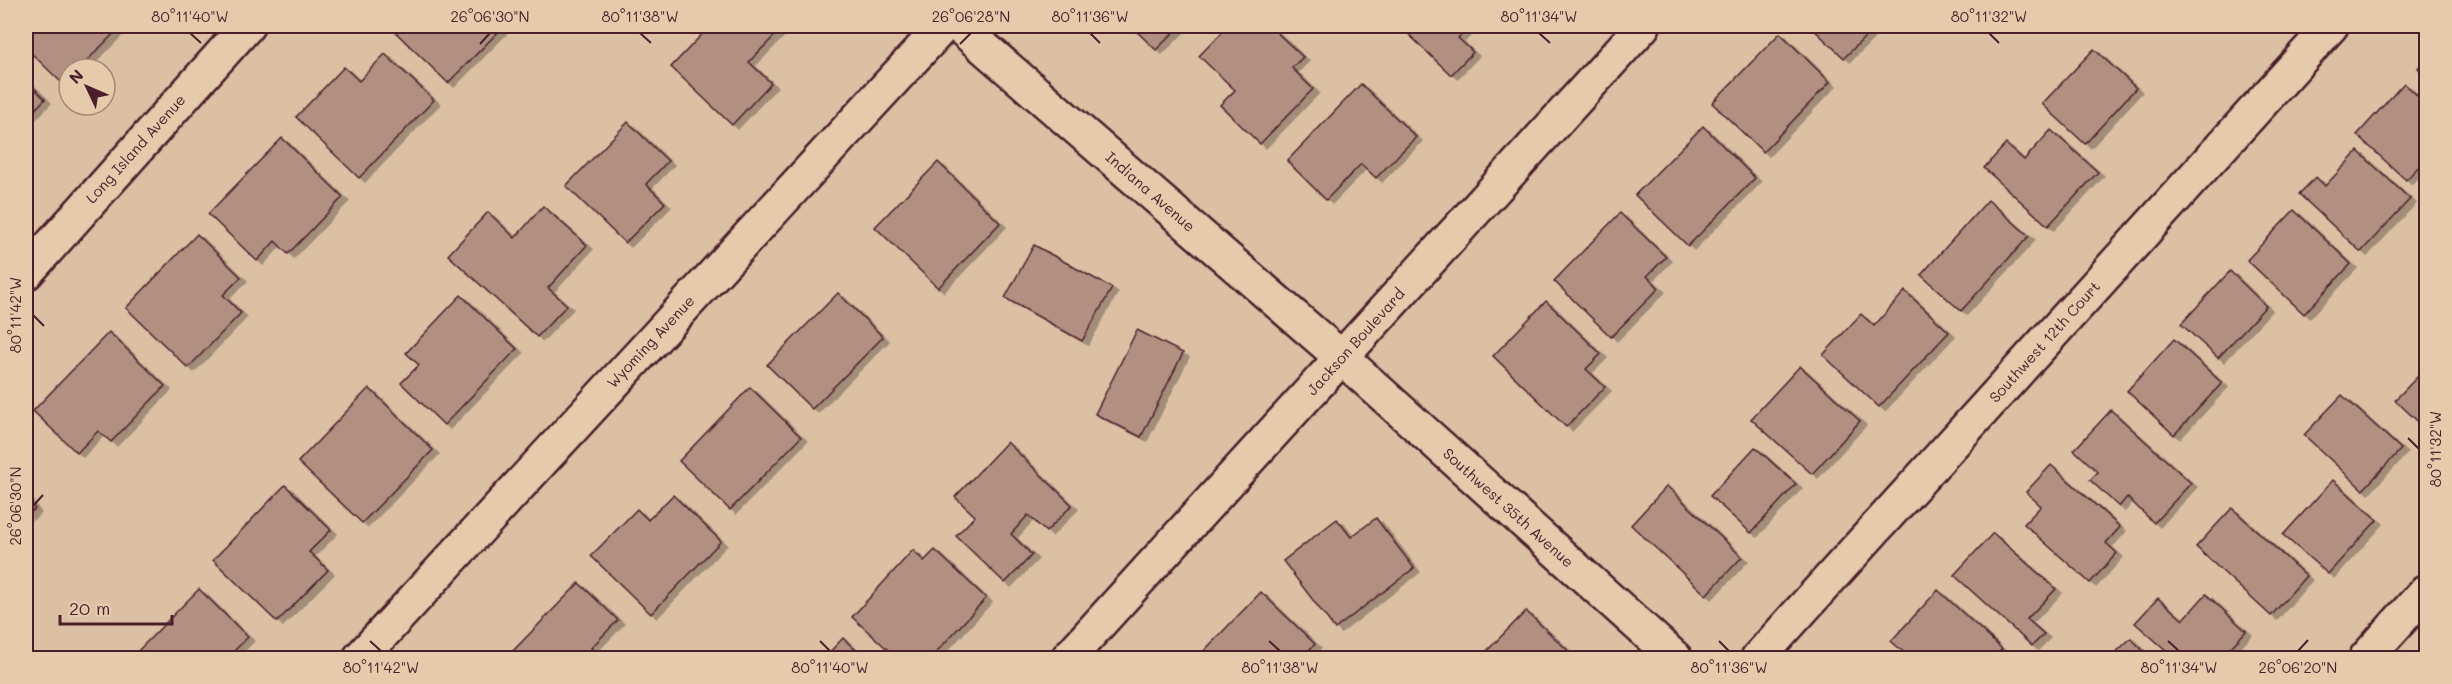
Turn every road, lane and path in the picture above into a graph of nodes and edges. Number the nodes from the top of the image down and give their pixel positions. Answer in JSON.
{"nodes":[{"id":1,"x":247,"y":26,"type":"edge"},
{"id":2,"x":943,"y":26,"type":"edge"},
{"id":3,"x":959,"y":26,"type":"edge"},
{"id":4,"x":1643,"y":26,"type":"edge"},
{"id":5,"x":2331,"y":26,"type":"edge"},
{"id":6,"x":26,"y":273,"type":"edge"},
{"id":7,"x":1342,"y":358,"type":"junction"},
{"id":8,"x":2427,"y":591,"type":"edge"},
{"id":9,"x":360,"y":658,"type":"edge"},
{"id":10,"x":1068,"y":658,"type":"edge"},
{"id":11,"x":1675,"y":658,"type":"edge"},
{"id":12,"x":1758,"y":658,"type":"edge"},
{"id":13,"x":2366,"y":658,"type":"edge"}],
"edges":[{"from":1,"to":6,"type":"street","name":"Long Island Avenue"},
{"from":2,"to":9,"type":"street","name":"Wyoming Avenue"},
{"from":3,"to":7,"type":"street","name":"Indiana Avenue"},
{"from":4,"to":7,"type":"street","name":"Jackson Boulevard"},
{"from":5,"to":12,"type":"street","name":"Southwest 12th Court"},
{"from":7,"to":10,"type":"street","name":"Jackson Boulevard"},
{"from":7,"to":11,"type":"street","name":"Southwest 35th Avenue"},
{"from":8,"to":13,"type":"street"}]}
